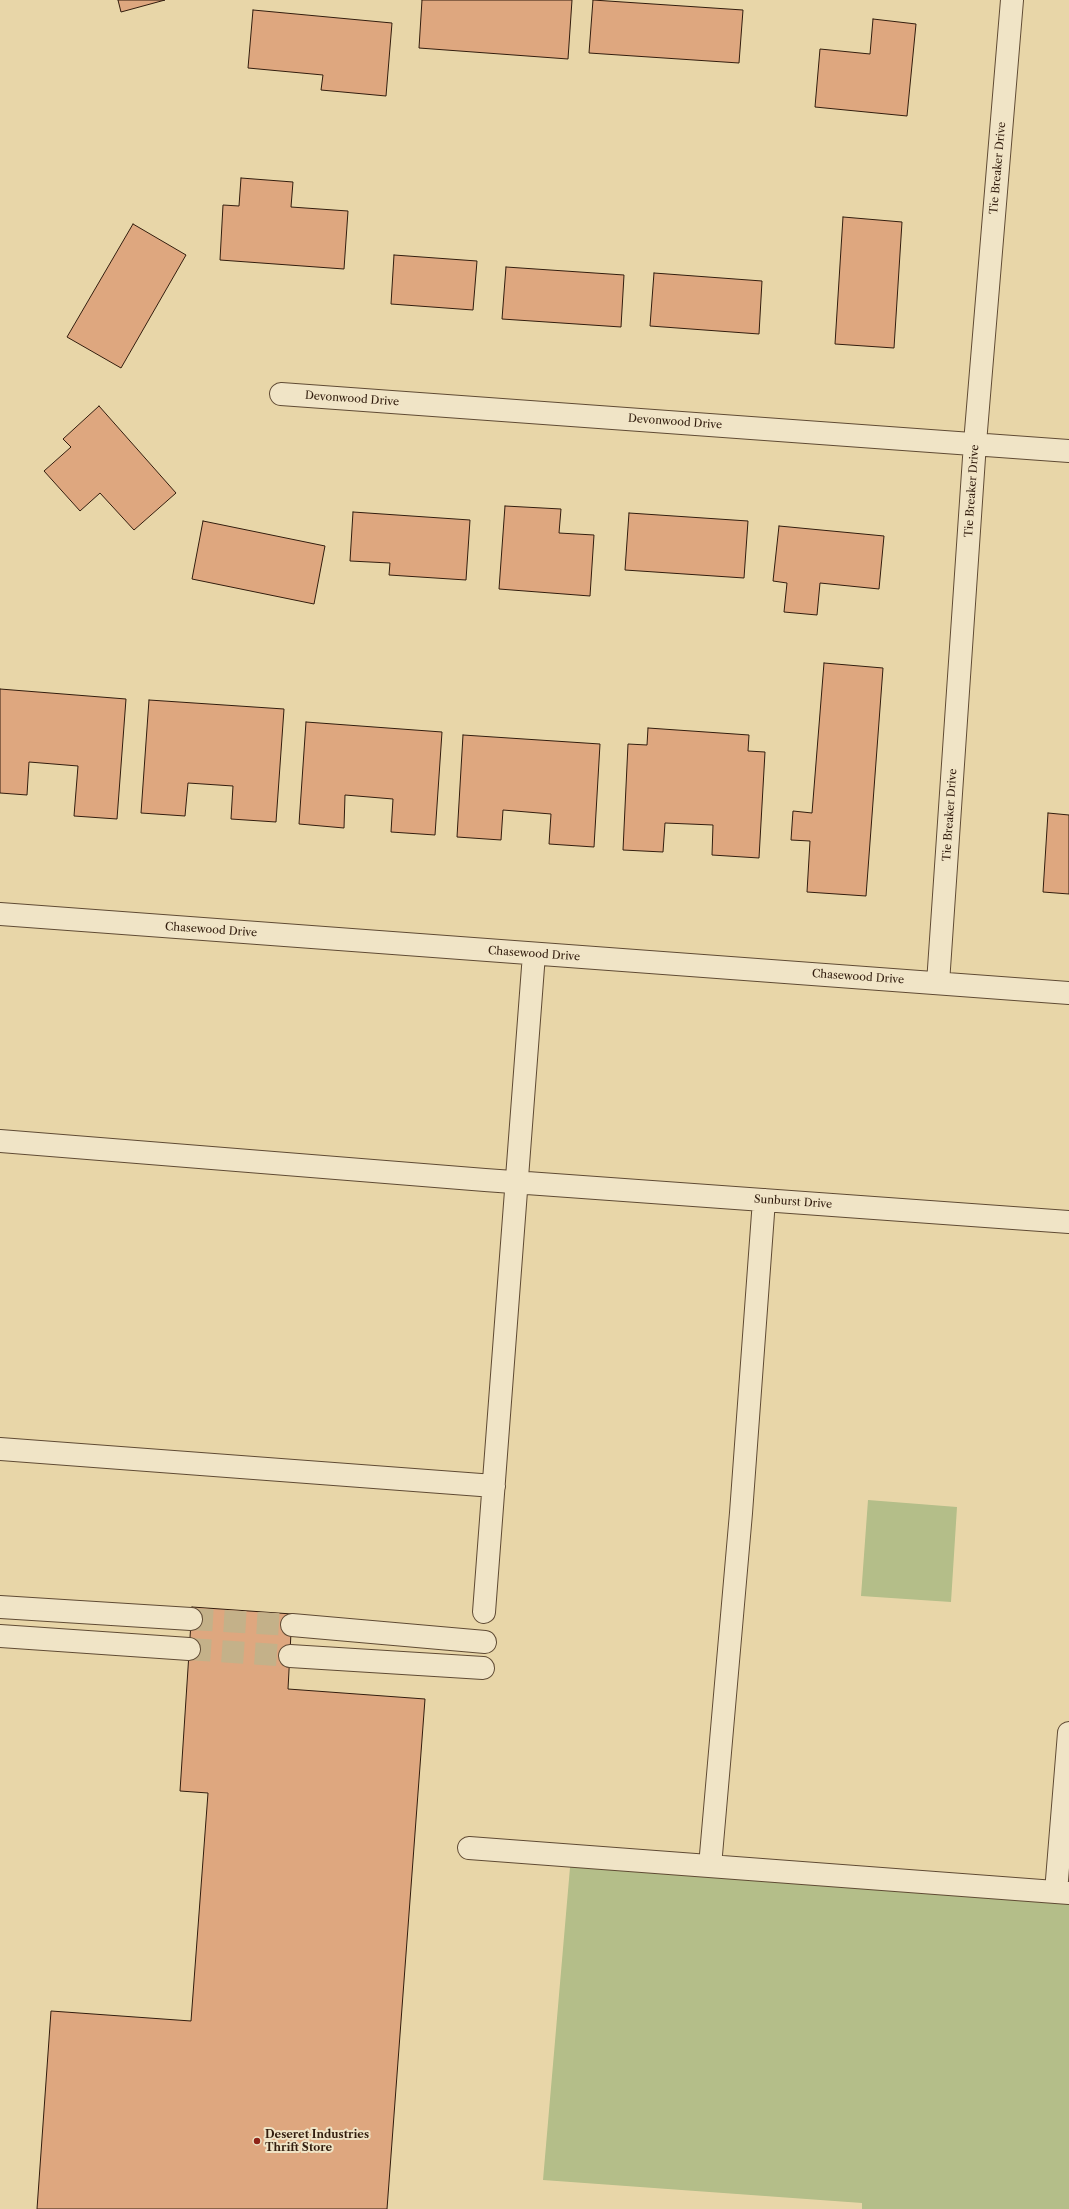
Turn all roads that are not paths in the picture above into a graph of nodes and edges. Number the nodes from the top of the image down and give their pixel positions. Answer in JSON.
{"nodes":[{"id":1,"x":1012,"y":0,"type":"edge"},
{"id":2,"x":281,"y":394,"type":"dead end"},
{"id":3,"x":975,"y":443,"type":"junction"},
{"id":4,"x":1069,"y":451,"type":"edge"},
{"id":5,"x":0,"y":914,"type":"edge"},
{"id":6,"x":534,"y":954,"type":"junction"},
{"id":7,"x":938,"y":983,"type":"junction"},
{"id":8,"x":1069,"y":993,"type":"edge"},
{"id":9,"x":0,"y":1140,"type":"edge"},
{"id":10,"x":517,"y":1182,"type":"junction"},
{"id":11,"x":764,"y":1200,"type":"junction"},
{"id":12,"x":1069,"y":1222,"type":"edge"},
{"id":13,"x":0,"y":1449,"type":"edge"},
{"id":14,"x":494,"y":1486,"type":"junction"},
{"id":15,"x":0,"y":1607,"type":"edge"},
{"id":16,"x":484,"y":1612,"type":"dead end"},
{"id":17,"x":191,"y":1619,"type":"tunnel mouth"},
{"id":18,"x":292,"y":1625,"type":"tunnel mouth"},
{"id":19,"x":0,"y":1636,"type":"edge"},
{"id":20,"x":485,"y":1642,"type":"dead end"},
{"id":21,"x":189,"y":1649,"type":"tunnel mouth"},
{"id":22,"x":290,"y":1656,"type":"tunnel mouth"},
{"id":23,"x":483,"y":1668,"type":"dead end"},
{"id":24,"x":1069,"y":1733,"type":"edge"},
{"id":25,"x":469,"y":1848,"type":"dead end"},
{"id":26,"x":710,"y":1866,"type":"junction"},
{"id":27,"x":1062,"y":1892,"type":"edge"}],
"edges":[{"from":1,"to":3,"type":"street","name":"Tie Breaker Drive"},
{"from":2,"to":3,"type":"street","name":"Devonwood Drive"},
{"from":3,"to":4,"type":"street","name":"Devonwood Drive"},
{"from":3,"to":7,"type":"street","name":"Tie Breaker Drive"},
{"from":5,"to":6,"type":"street","name":"Chasewood Drive"},
{"from":6,"to":7,"type":"street","name":"Chasewood Drive"},
{"from":6,"to":10,"type":"street"},
{"from":7,"to":8,"type":"street","name":"Chasewood Drive"},
{"from":9,"to":10,"type":"street","name":"Sunburst Drive"},
{"from":10,"to":11,"type":"street","name":"Sunburst Drive"},
{"from":10,"to":14,"type":"street"},
{"from":11,"to":12,"type":"street","name":"Sunburst Drive"},
{"from":11,"to":26,"type":"street"},
{"from":13,"to":14,"type":"street"},
{"from":14,"to":16,"type":"street"},
{"from":15,"to":17,"type":"street"},
{"from":18,"to":20,"type":"street"},
{"from":19,"to":21,"type":"street"},
{"from":22,"to":23,"type":"street"},
{"from":24,"to":27,"type":"street"},
{"from":25,"to":26,"type":"street"},
{"from":26,"to":27,"type":"street"}]}
